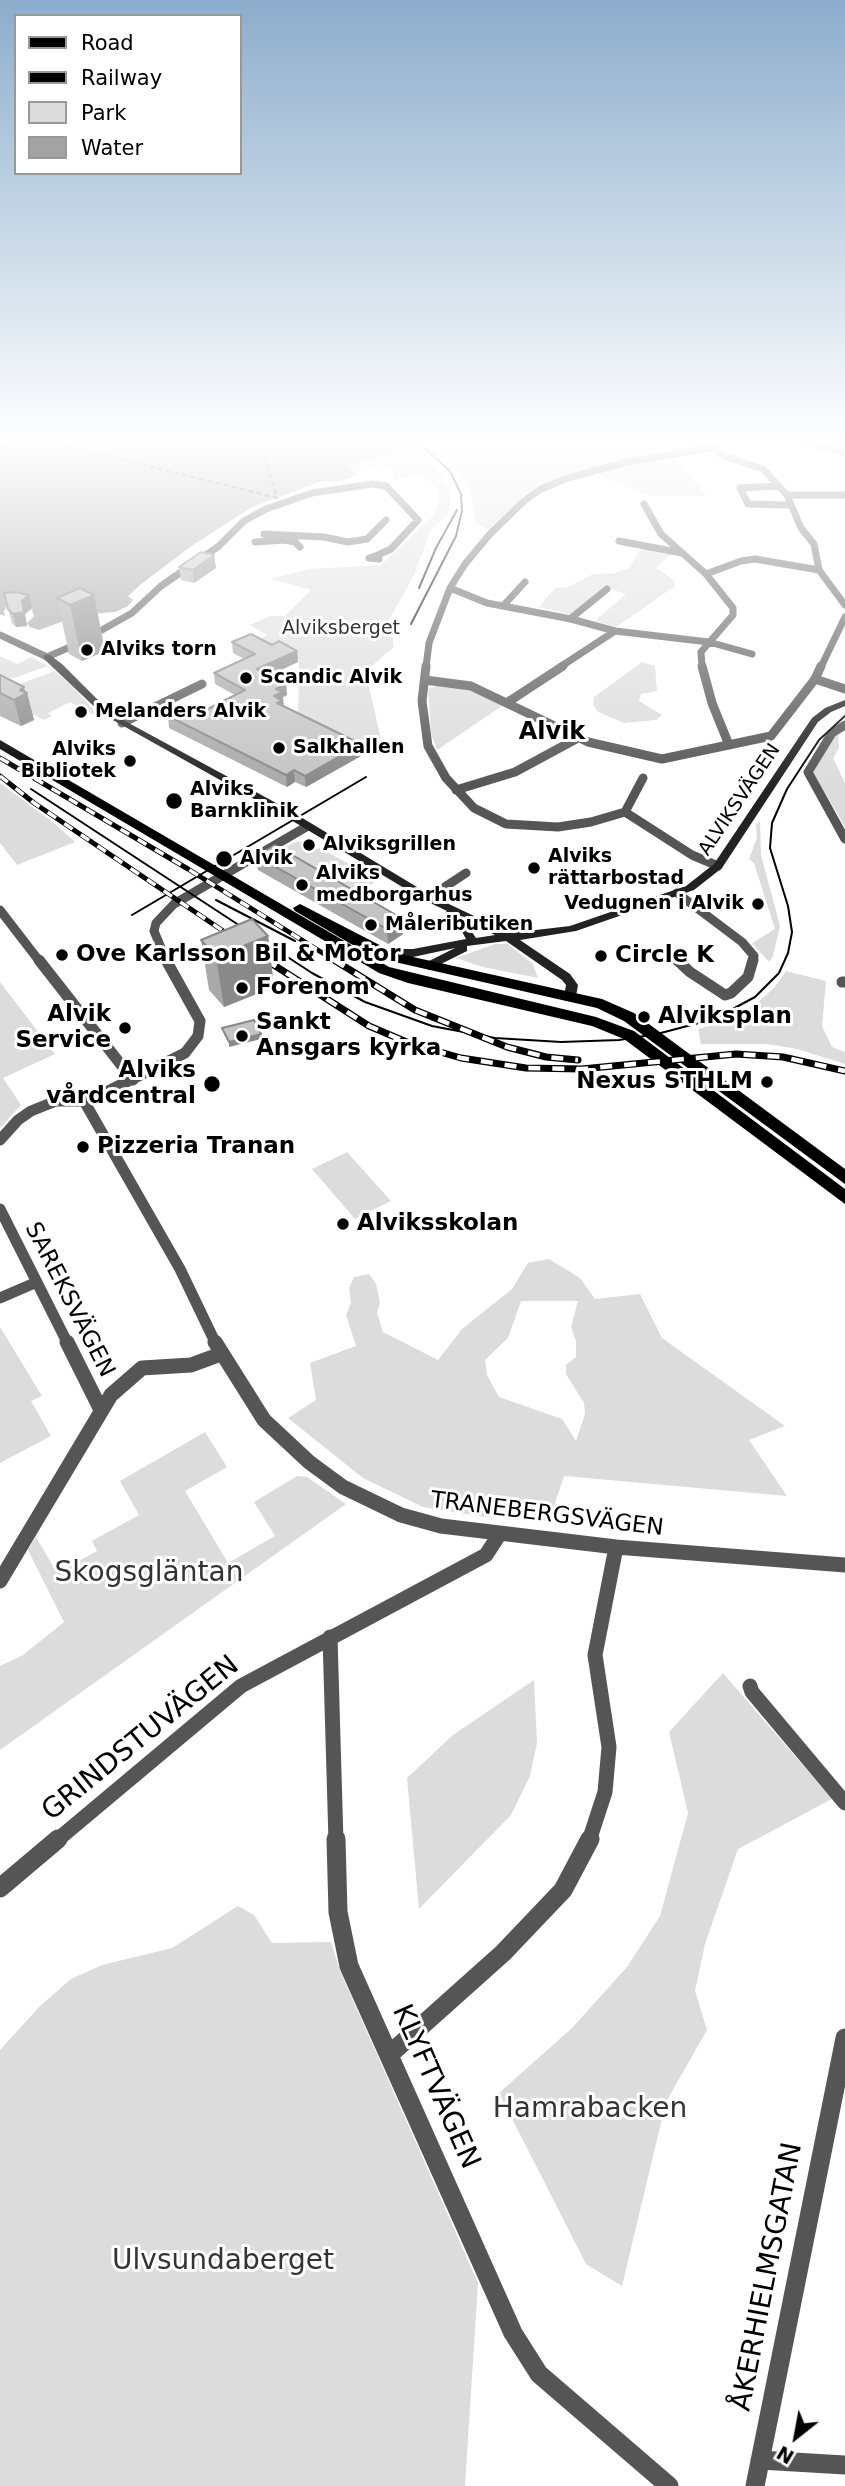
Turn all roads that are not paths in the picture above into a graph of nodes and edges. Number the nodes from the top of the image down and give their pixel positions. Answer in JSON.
{"nodes":[{"id":1,"x":204,"y":556,"type":"edge"},
{"id":2,"x":472,"y":556,"type":"edge"},
{"id":3,"x":685,"y":556,"type":"edge"},
{"id":4,"x":816,"y":556,"type":"edge"},
{"id":5,"x":819,"y":570,"type":"junction"},
{"id":6,"x":706,"y":574,"type":"junction"},
{"id":7,"x":525,"y":582,"type":"dead end"},
{"id":8,"x":450,"y":588,"type":"junction"},
{"id":9,"x":607,"y":589,"type":"dead end"},
{"id":10,"x":841,"y":594,"type":"edge"},
{"id":11,"x":845,"y":605,"type":"edge"},
{"id":12,"x":503,"y":606,"type":"junction"},
{"id":13,"x":845,"y":617,"type":"edge"},
{"id":14,"x":570,"y":619,"type":"junction"},
{"id":15,"x":615,"y":631,"type":"junction"},
{"id":16,"x":0,"y":635,"type":"edge"},
{"id":17,"x":709,"y":642,"type":"junction"},
{"id":18,"x":752,"y":654,"type":"dead end"},
{"id":19,"x":47,"y":657,"type":"junction"},
{"id":20,"x":815,"y":679,"type":"junction"},
{"id":21,"x":425,"y":680,"type":"junction"},
{"id":22,"x":202,"y":684,"type":"dead end"},
{"id":23,"x":845,"y":689,"type":"edge"},
{"id":24,"x":508,"y":702,"type":"junction"},
{"id":25,"x":845,"y":703,"type":"edge"},
{"id":26,"x":122,"y":723,"type":"junction"},
{"id":27,"x":845,"y":725,"type":"edge"},
{"id":28,"x":0,"y":734,"type":"edge"},
{"id":29,"x":578,"y":738,"type":"junction"},
{"id":30,"x":0,"y":744,"type":"edge"},
{"id":31,"x":729,"y":745,"type":"junction"},
{"id":32,"x":808,"y":772,"type":"joint"},
{"id":33,"x":643,"y":778,"type":"dead end"},
{"id":34,"x":456,"y":790,"type":"junction"},
{"id":35,"x":625,"y":812,"type":"junction"},
{"id":36,"x":306,"y":827,"type":"junction"},
{"id":37,"x":845,"y":839,"type":"edge"},
{"id":38,"x":202,"y":856,"type":"junction"},
{"id":39,"x":718,"y":866,"type":"junction"},
{"id":40,"x":466,"y":873,"type":"dead end"},
{"id":41,"x":240,"y":879,"type":"junction"},
{"id":42,"x":677,"y":893,"type":"junction"},
{"id":43,"x":431,"y":900,"type":"junction"},
{"id":44,"x":0,"y":911,"type":"edge"},
{"id":45,"x":572,"y":929,"type":"junction"},
{"id":46,"x":508,"y":936,"type":"junction"},
{"id":47,"x":473,"y":942,"type":"junction"},
{"id":48,"x":381,"y":953,"type":"junction"},
{"id":49,"x":675,"y":958,"type":"dead end"},
{"id":50,"x":429,"y":966,"type":"junction"},
{"id":51,"x":566,"y":977,"type":"junction"},
{"id":52,"x":433,"y":984,"type":"junction"},
{"id":53,"x":569,"y":996,"type":"junction"},
{"id":54,"x":133,"y":1080,"type":"junction"},
{"id":55,"x":84,"y":1101,"type":"junction"},
{"id":56,"x":0,"y":1140,"type":"edge"},
{"id":57,"x":845,"y":1178,"type":"edge"},
{"id":58,"x":845,"y":1198,"type":"edge"},
{"id":59,"x":0,"y":1209,"type":"edge"},
{"id":60,"x":37,"y":1282,"type":"junction"},
{"id":61,"x":0,"y":1298,"type":"edge"},
{"id":62,"x":221,"y":1354,"type":"junction"},
{"id":63,"x":101,"y":1410,"type":"junction"},
{"id":64,"x":499,"y":1535,"type":"junction"},
{"id":65,"x":617,"y":1547,"type":"junction"},
{"id":66,"x":845,"y":1565,"type":"edge"},
{"id":67,"x":0,"y":1581,"type":"edge"},
{"id":68,"x":330,"y":1637,"type":"junction"},
{"id":69,"x":750,"y":1686,"type":"dead end"},
{"id":70,"x":845,"y":1803,"type":"edge"},
{"id":71,"x":0,"y":1888,"type":"edge"},
{"id":72,"x":845,"y":2038,"type":"edge"},
{"id":73,"x":390,"y":2054,"type":"junction"},
{"id":74,"x":760,"y":2460,"type":"junction"},
{"id":75,"x":845,"y":2465,"type":"edge"},
{"id":76,"x":669,"y":2486,"type":"edge"},
{"id":77,"x":755,"y":2486,"type":"edge"}],
"edges":[{"from":1,"to":19,"type":"street"},
{"from":2,"to":8,"type":"street"},
{"from":3,"to":6,"type":"street"},
{"from":4,"to":5,"type":"street"},
{"from":5,"to":6,"type":"street"},
{"from":5,"to":10,"type":"street"},
{"from":6,"to":17,"type":"street"},
{"from":7,"to":12,"type":"street"},
{"from":8,"to":12,"type":"street"},
{"from":8,"to":21,"type":"street"},
{"from":9,"to":14,"type":"street"},
{"from":10,"to":11,"type":"street"},
{"from":12,"to":14,"type":"street"},
{"from":13,"to":20,"type":"street"},
{"from":14,"to":15,"type":"street"},
{"from":15,"to":17,"type":"street"},
{"from":15,"to":24,"type":"street"},
{"from":16,"to":19,"type":"street"},
{"from":17,"to":18,"type":"street"},
{"from":17,"to":31,"type":"street"},
{"from":19,"to":26,"type":"street"},
{"from":20,"to":23,"type":"street"},
{"from":20,"to":31,"type":"street"},
{"from":21,"to":24,"type":"street"},
{"from":21,"to":34,"type":"street"},
{"from":22,"to":26,"type":"street"},
{"from":24,"to":29,"type":"street"},
{"from":25,"to":39,"type":"street","name":"ALVIKSVÄGEN"},
{"from":26,"to":36,"type":"street"},
{"from":27,"to":32,"type":"street","name":"ALVIKSVÄGEN"},
{"from":28,"to":38,"type":"main road"},
{"from":29,"to":31,"type":"street"},
{"from":29,"to":34,"type":"street"},
{"from":30,"to":38,"type":"main road"},
{"from":32,"to":37,"type":"street"},
{"from":33,"to":35,"type":"street"},
{"from":34,"to":35,"type":"street"},
{"from":35,"to":39,"type":"street"},
{"from":36,"to":43,"type":"street"},
{"from":36,"to":54,"type":"street"},
{"from":38,"to":41,"type":"main road"},
{"from":39,"to":42,"type":"street","name":"ALVIKSVÄGEN"},
{"from":40,"to":43,"type":"street"},
{"from":41,"to":48,"type":"main road"},
{"from":41,"to":52,"type":"main road"},
{"from":42,"to":45,"type":"street","name":"ALVIKSVÄGEN"},
{"from":42,"to":49,"type":"street"},
{"from":43,"to":46,"type":"street"},
{"from":43,"to":47,"type":"street"},
{"from":44,"to":54,"type":"street"},
{"from":45,"to":46,"type":"street","name":"ALVIKSVÄGEN"},
{"from":45,"to":51,"type":"street","name":"ALVIKSVÄGEN"},
{"from":46,"to":47,"type":"street"},
{"from":46,"to":51,"type":"street"},
{"from":47,"to":48,"type":"street"},
{"from":47,"to":50,"type":"street"},
{"from":48,"to":50,"type":"main road"},
{"from":50,"to":52,"type":"main road"},
{"from":50,"to":53,"type":"main road"},
{"from":51,"to":53,"type":"street"},
{"from":52,"to":53,"type":"main road"},
{"from":52,"to":58,"type":"main road"},
{"from":53,"to":57,"type":"main road"},
{"from":54,"to":55,"type":"street"},
{"from":55,"to":56,"type":"street"},
{"from":55,"to":62,"type":"street","name":"TRANEBERGSVÄGEN"},
{"from":59,"to":60,"type":"street","name":"SAREKSVÄGEN"},
{"from":60,"to":61,"type":"street"},
{"from":60,"to":63,"type":"street","name":"SAREKSVÄGEN"},
{"from":62,"to":63,"type":"street"},
{"from":62,"to":64,"type":"street","name":"TRANEBERGSVÄGEN"},
{"from":63,"to":67,"type":"street"},
{"from":64,"to":65,"type":"street","name":"TRANEBERGSVÄGEN"},
{"from":64,"to":68,"type":"street","name":"GRINDSTUVÄGEN"},
{"from":65,"to":66,"type":"street","name":"TRANEBERGSVÄGEN"},
{"from":65,"to":73,"type":"street"},
{"from":68,"to":71,"type":"street","name":"GRINDSTUVÄGEN"},
{"from":68,"to":73,"type":"street","name":"KLYFTVÄGEN"},
{"from":69,"to":70,"type":"street"},
{"from":72,"to":74,"type":"street","name":"ÅKERHIELMSGATAN"},
{"from":73,"to":76,"type":"street","name":"KLYFTVÄGEN"},
{"from":74,"to":75,"type":"street"},
{"from":74,"to":77,"type":"street","name":"ÅKERHIELMSGATAN"}]}
